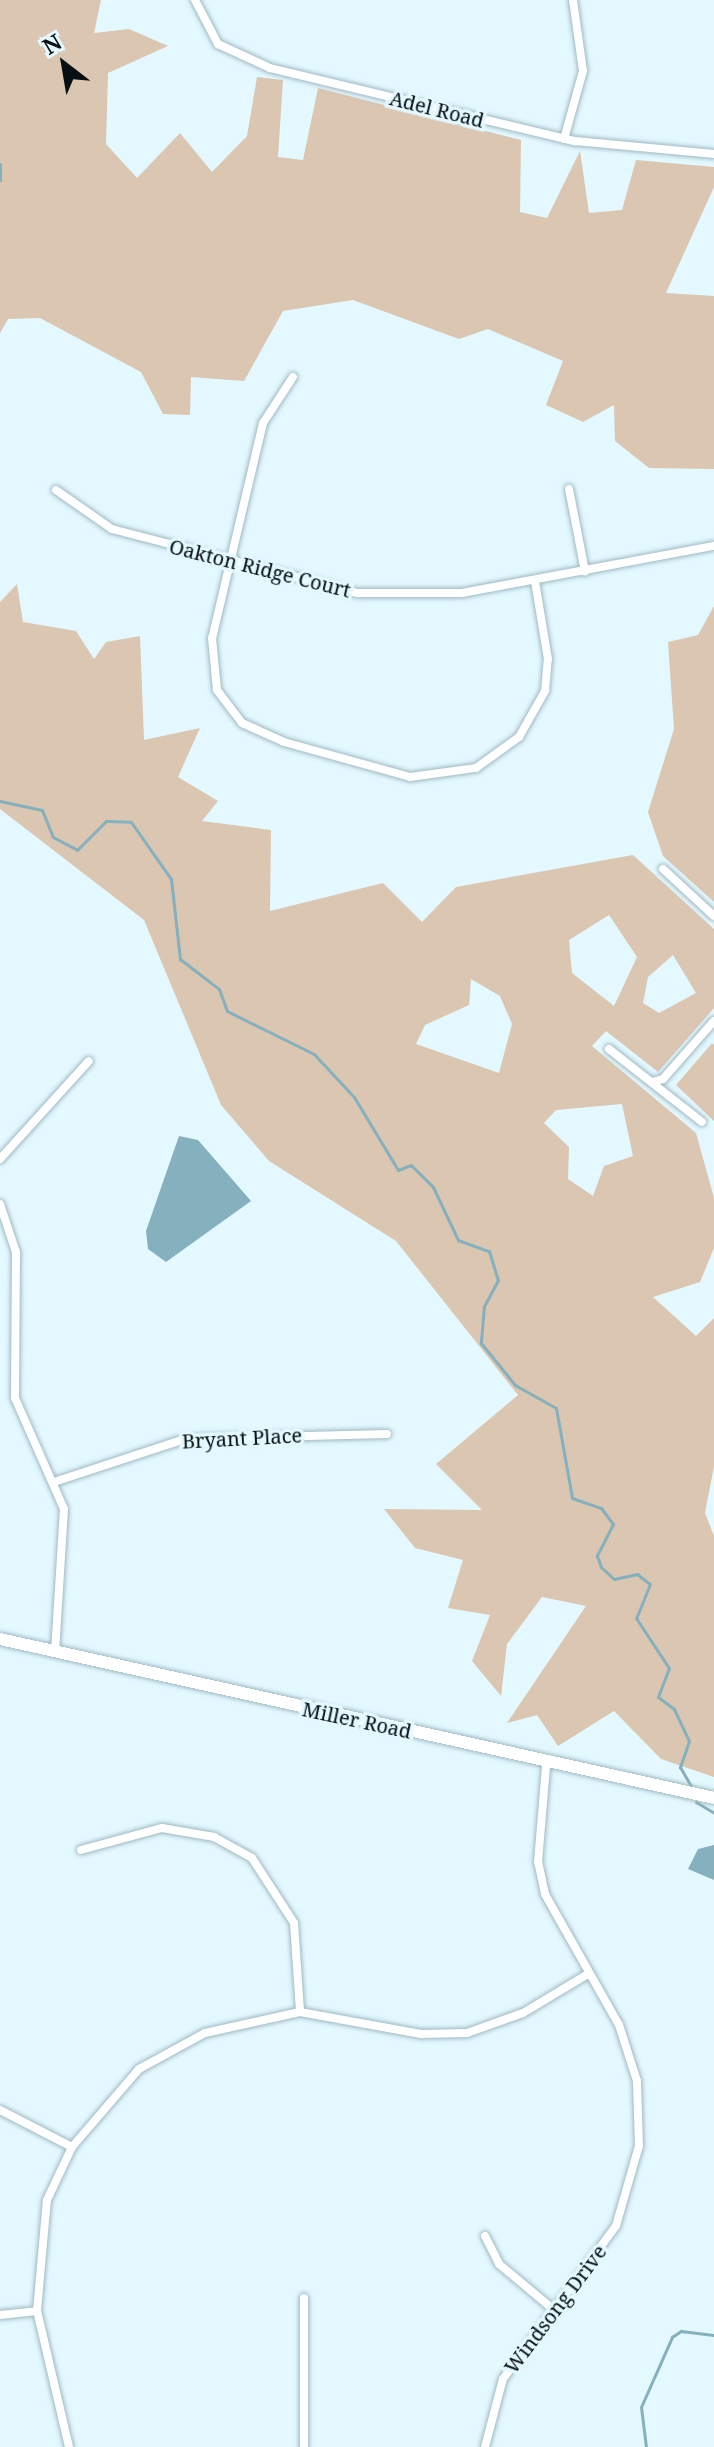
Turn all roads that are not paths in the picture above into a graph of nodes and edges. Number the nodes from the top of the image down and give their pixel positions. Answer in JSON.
{"nodes":[{"id":1,"x":195,"y":0,"type":"edge"},
{"id":2,"x":573,"y":0,"type":"edge"},
{"id":3,"x":564,"y":139,"type":"junction"},
{"id":4,"x":714,"y":154,"type":"edge"},
{"id":5,"x":293,"y":377,"type":"dead end"},
{"id":6,"x":569,"y":489,"type":"dead end"},
{"id":7,"x":56,"y":490,"type":"dead end"},
{"id":8,"x":714,"y":546,"type":"edge"},
{"id":9,"x":232,"y":564,"type":"junction"},
{"id":10,"x":585,"y":571,"type":"junction"},
{"id":11,"x":535,"y":581,"type":"junction"},
{"id":12,"x":663,"y":869,"type":"dead end"},
{"id":13,"x":714,"y":916,"type":"edge"},
{"id":14,"x":714,"y":1021,"type":"edge"},
{"id":15,"x":609,"y":1049,"type":"dead end"},
{"id":16,"x":89,"y":1061,"type":"dead end"},
{"id":17,"x":652,"y":1082,"type":"junction"},
{"id":18,"x":702,"y":1122,"type":"dead end"},
{"id":19,"x":0,"y":1159,"type":"edge"},
{"id":20,"x":0,"y":1204,"type":"edge"},
{"id":21,"x":387,"y":1434,"type":"dead end"},
{"id":22,"x":57,"y":1481,"type":"junction"},
{"id":23,"x":0,"y":1639,"type":"edge"},
{"id":24,"x":55,"y":1651,"type":"junction"},
{"id":25,"x":546,"y":1766,"type":"junction"},
{"id":26,"x":714,"y":1798,"type":"edge"},
{"id":27,"x":81,"y":1850,"type":"dead end"},
{"id":28,"x":588,"y":1974,"type":"junction"},
{"id":29,"x":300,"y":2012,"type":"junction"},
{"id":30,"x":0,"y":2110,"type":"edge"},
{"id":31,"x":72,"y":2147,"type":"junction"},
{"id":32,"x":485,"y":2236,"type":"dead end"},
{"id":33,"x":304,"y":2298,"type":"dead end"},
{"id":34,"x":554,"y":2310,"type":"junction"},
{"id":35,"x":37,"y":2311,"type":"junction"},
{"id":36,"x":0,"y":2315,"type":"edge"},
{"id":37,"x":69,"y":2447,"type":"edge"},
{"id":38,"x":304,"y":2447,"type":"edge"},
{"id":39,"x":485,"y":2447,"type":"edge"}],
"edges":[{"from":1,"to":3,"type":"street","name":"Adel Road"},
{"from":2,"to":3,"type":"street"},
{"from":3,"to":4,"type":"street","name":"Adel Road"},
{"from":5,"to":9,"type":"street"},
{"from":6,"to":10,"type":"street"},
{"from":7,"to":9,"type":"street","name":"Oakton Ridge Court"},
{"from":8,"to":10,"type":"street","name":"Oakton Ridge Court"},
{"from":9,"to":11,"type":"street","name":"Oakton Ridge Court"},
{"from":9,"to":11,"type":"street"},
{"from":10,"to":11,"type":"street","name":"Oakton Ridge Court"},
{"from":12,"to":13,"type":"street"},
{"from":14,"to":17,"type":"street"},
{"from":15,"to":17,"type":"street"},
{"from":16,"to":19,"type":"street"},
{"from":17,"to":18,"type":"street"},
{"from":20,"to":22,"type":"street"},
{"from":21,"to":22,"type":"street","name":"Bryant Place"},
{"from":22,"to":24,"type":"street"},
{"from":23,"to":24,"type":"street","name":"Miller Road"},
{"from":24,"to":25,"type":"street","name":"Miller Road"},
{"from":25,"to":26,"type":"street","name":"Miller Road"},
{"from":25,"to":28,"type":"street","name":"Windsong Drive"},
{"from":27,"to":29,"type":"street"},
{"from":28,"to":29,"type":"street"},
{"from":28,"to":34,"type":"street","name":"Windsong Drive"},
{"from":29,"to":31,"type":"street"},
{"from":30,"to":31,"type":"street"},
{"from":31,"to":35,"type":"street"},
{"from":32,"to":34,"type":"street"},
{"from":33,"to":38,"type":"street"},
{"from":34,"to":39,"type":"street","name":"Windsong Drive"},
{"from":35,"to":36,"type":"street"},
{"from":35,"to":37,"type":"street"}]}
